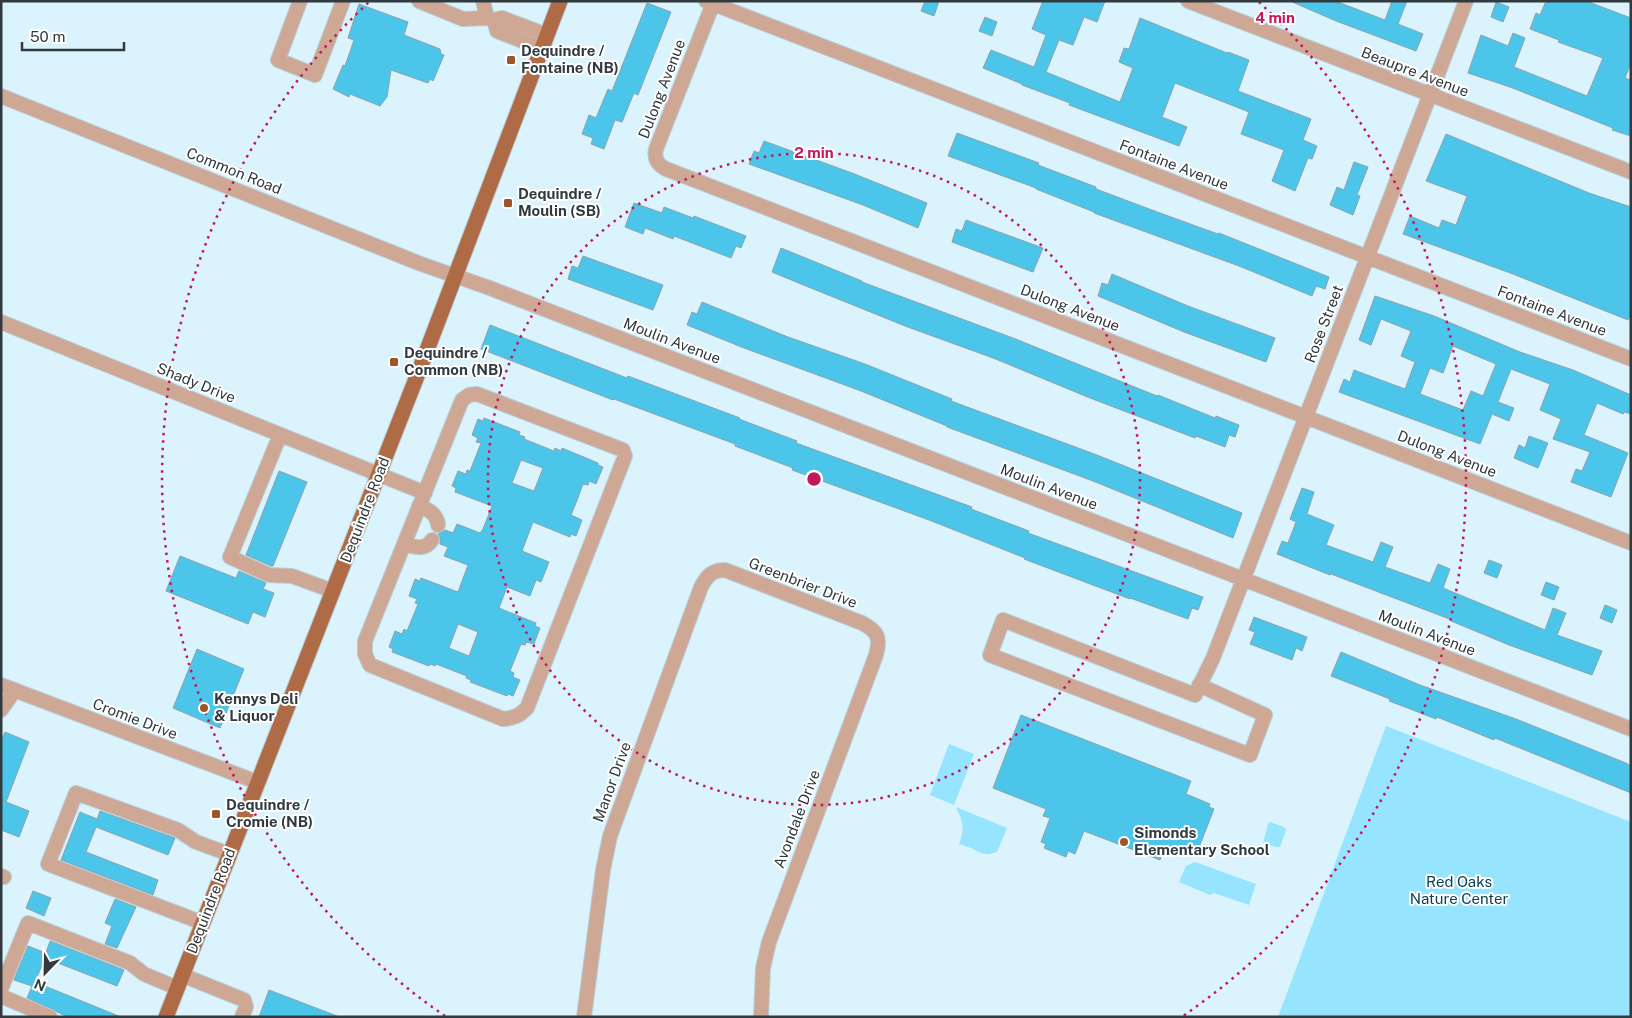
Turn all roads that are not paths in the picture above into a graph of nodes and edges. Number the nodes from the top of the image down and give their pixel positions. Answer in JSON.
{"nodes":[{"id":1,"x":300,"y":1,"type":"edge"},
{"id":2,"x":343,"y":1,"type":"edge"},
{"id":3,"x":419,"y":1,"type":"edge"},
{"id":4,"x":483,"y":1,"type":"edge"},
{"id":5,"x":560,"y":1,"type":"edge"},
{"id":6,"x":1188,"y":1,"type":"edge"},
{"id":7,"x":1466,"y":1,"type":"edge"},
{"id":8,"x":711,"y":2,"type":"edge"},
{"id":9,"x":490,"y":19,"type":"junction"},
{"id":10,"x":547,"y":35,"type":"junction"},
{"id":11,"x":543,"y":49,"type":"junction"},
{"id":12,"x":1430,"y":95,"type":"junction"},
{"id":13,"x":1,"y":96,"type":"edge"},
{"id":14,"x":1631,"y":172,"type":"edge"},
{"id":15,"x":1368,"y":258,"type":"junction"},
{"id":16,"x":456,"y":275,"type":"junction"},
{"id":17,"x":1,"y":322,"type":"edge"},
{"id":18,"x":1631,"y":359,"type":"edge"},
{"id":19,"x":1306,"y":417,"type":"junction"},
{"id":20,"x":280,"y":435,"type":"junction"},
{"id":21,"x":378,"y":474,"type":"junction"},
{"id":22,"x":422,"y":499,"type":"junction"},
{"id":23,"x":438,"y":526,"type":"dead end"},
{"id":24,"x":432,"y":540,"type":"dead end"},
{"id":25,"x":1631,"y":543,"type":"edge"},
{"id":26,"x":404,"y":544,"type":"junction"},
{"id":27,"x":713,"y":571,"type":"joint"},
{"id":28,"x":1243,"y":579,"type":"junction"},
{"id":29,"x":333,"y":591,"type":"junction"},
{"id":30,"x":877,"y":636,"type":"joint"},
{"id":31,"x":1,"y":685,"type":"edge"},
{"id":32,"x":1199,"y":685,"type":"junction"},
{"id":33,"x":15,"y":690,"type":"junction"},
{"id":34,"x":1,"y":710,"type":"edge"},
{"id":35,"x":1631,"y":729,"type":"edge"},
{"id":36,"x":257,"y":782,"type":"junction"},
{"id":37,"x":230,"y":854,"type":"junction"},
{"id":38,"x":203,"y":923,"type":"junction"},
{"id":39,"x":179,"y":982,"type":"junction"},
{"id":40,"x":1,"y":989,"type":"edge"},
{"id":41,"x":1,"y":996,"type":"edge"},
{"id":42,"x":50,"y":1017,"type":"edge"},
{"id":43,"x":166,"y":1017,"type":"edge"},
{"id":44,"x":242,"y":1017,"type":"edge"},
{"id":45,"x":584,"y":1017,"type":"edge"},
{"id":46,"x":761,"y":1017,"type":"edge"}],
"edges":[{"from":1,"to":2,"type":"street"},
{"from":3,"to":9,"type":"street"},
{"from":4,"to":9,"type":"street"},
{"from":5,"to":10,"type":"main road","name":"Dequindre Road"},
{"from":6,"to":12,"type":"street","name":"Beaupre Avenue"},
{"from":7,"to":12,"type":"street","name":"Rose Street"},
{"from":8,"to":15,"type":"street","name":"Fontaine Avenue"},
{"from":8,"to":19,"type":"street","name":"Dulong Avenue"},
{"from":9,"to":10,"type":"street"},
{"from":9,"to":11,"type":"street"},
{"from":10,"to":11,"type":"main road","name":"Dequindre Road"},
{"from":11,"to":16,"type":"main road","name":"Dequindre Road"},
{"from":12,"to":14,"type":"street","name":"Beaupre Avenue"},
{"from":12,"to":15,"type":"street","name":"Rose Street"},
{"from":13,"to":16,"type":"street","name":"Common Road"},
{"from":15,"to":18,"type":"street","name":"Fontaine Avenue"},
{"from":15,"to":19,"type":"street","name":"Rose Street"},
{"from":16,"to":21,"type":"main road","name":"Dequindre Road"},
{"from":16,"to":28,"type":"street","name":"Moulin Avenue"},
{"from":17,"to":20,"type":"street","name":"Shady Drive"},
{"from":19,"to":25,"type":"street","name":"Dulong Avenue"},
{"from":19,"to":28,"type":"street","name":"Rose Street"},
{"from":20,"to":21,"type":"street","name":"Shady Drive"},
{"from":20,"to":29,"type":"street"},
{"from":21,"to":22,"type":"street","name":"Shady Drive"},
{"from":21,"to":29,"type":"main road","name":"Dequindre Road"},
{"from":22,"to":23,"type":"street","name":"Shady Drive"},
{"from":22,"to":26,"type":"street"},
{"from":22,"to":26,"type":"street"},
{"from":24,"to":26,"type":"street"},
{"from":27,"to":30,"type":"street","name":"Greenbrier Drive"},
{"from":27,"to":45,"type":"street","name":"Manor Drive"},
{"from":28,"to":32,"type":"street","name":"Rose Street"},
{"from":28,"to":35,"type":"street","name":"Moulin Avenue"},
{"from":29,"to":36,"type":"main road","name":"Dequindre Road"},
{"from":30,"to":46,"type":"street","name":"Avondale Drive"},
{"from":31,"to":33,"type":"street","name":"Cromie Drive"},
{"from":32,"to":32,"type":"street"},
{"from":33,"to":34,"type":"street"},
{"from":33,"to":36,"type":"street","name":"Cromie Drive"},
{"from":36,"to":37,"type":"main road","name":"Dequindre Road"},
{"from":37,"to":38,"type":"main road","name":"Dequindre Road"},
{"from":37,"to":38,"type":"street"},
{"from":38,"to":39,"type":"main road","name":"Dequindre Road"},
{"from":39,"to":40,"type":"street"},
{"from":39,"to":43,"type":"main road","name":"Dequindre Road"},
{"from":39,"to":44,"type":"street"},
{"from":41,"to":42,"type":"street"}]}
